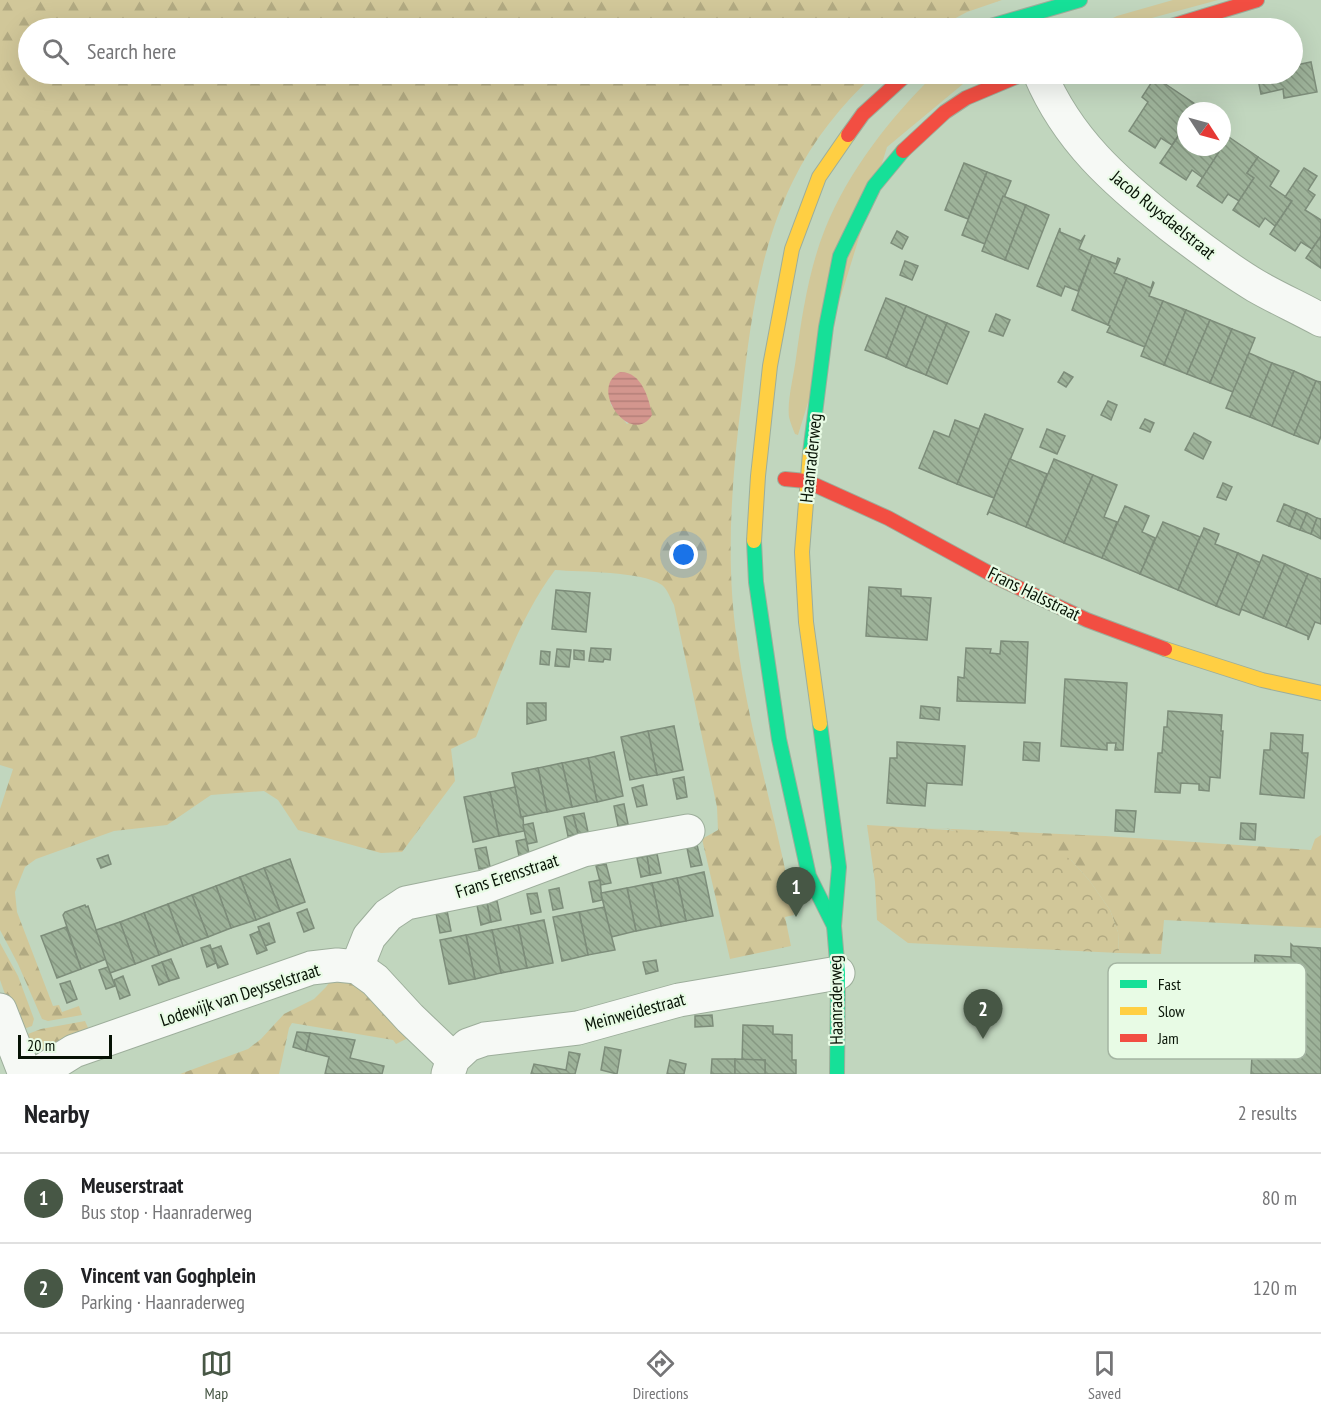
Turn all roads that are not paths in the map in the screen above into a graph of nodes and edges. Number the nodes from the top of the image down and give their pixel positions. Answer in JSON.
{"nodes":[{"id":1,"x":1080,"y":0,"type":"edge"},
{"id":2,"x":1257,"y":0,"type":"edge"},
{"id":3,"x":1033,"y":18,"type":"edge"},
{"id":4,"x":1198,"y":18,"type":"edge"},
{"id":5,"x":895,"y":84,"type":"edge"},
{"id":6,"x":999,"y":84,"type":"edge"},
{"id":7,"x":1045,"y":84,"type":"edge"},
{"id":8,"x":1321,"y":320,"type":"edge"},
{"id":9,"x":758,"y":476,"type":"junction"},
{"id":10,"x":806,"y":481,"type":"junction"},
{"id":11,"x":1321,"y":693,"type":"edge"},
{"id":12,"x":687,"y":831,"type":"dead end"},
{"id":13,"x":834,"y":926,"type":"junction"},
{"id":14,"x":357,"y":967,"type":"junction"},
{"id":15,"x":838,"y":973,"type":"junction"},
{"id":16,"x":0,"y":1010,"type":"edge"},
{"id":17,"x":451,"y":1066,"type":"edge"},
{"id":18,"x":25,"y":1074,"type":"edge"},
{"id":19,"x":37,"y":1074,"type":"edge"},
{"id":20,"x":837,"y":1074,"type":"edge"}],
"edges":[{"from":1,"to":3,"type":"street"},
{"from":2,"to":4,"type":"street"},
{"from":5,"to":9,"type":"street","name":"Haanraderweg"},
{"from":6,"to":10,"type":"street","name":"Haanraderweg"},
{"from":7,"to":8,"type":"street","name":"Jacob Ruysdaelstraat"},
{"from":9,"to":10,"type":"street","name":"Frans Halsstraat"},
{"from":9,"to":13,"type":"street","name":"Haanraderweg"},
{"from":10,"to":11,"type":"street","name":"Frans Halsstraat"},
{"from":10,"to":13,"type":"street","name":"Haanraderweg"},
{"from":12,"to":14,"type":"street","name":"Frans Erensstraat"},
{"from":13,"to":15,"type":"street","name":"Haanraderweg"},
{"from":14,"to":17,"type":"street"},
{"from":14,"to":19,"type":"street","name":"Lodewijk van Deysselstraat"},
{"from":15,"to":17,"type":"street","name":"Meinweidestraat"},
{"from":15,"to":20,"type":"street","name":"Haanraderweg"},
{"from":16,"to":18,"type":"street"}]}
